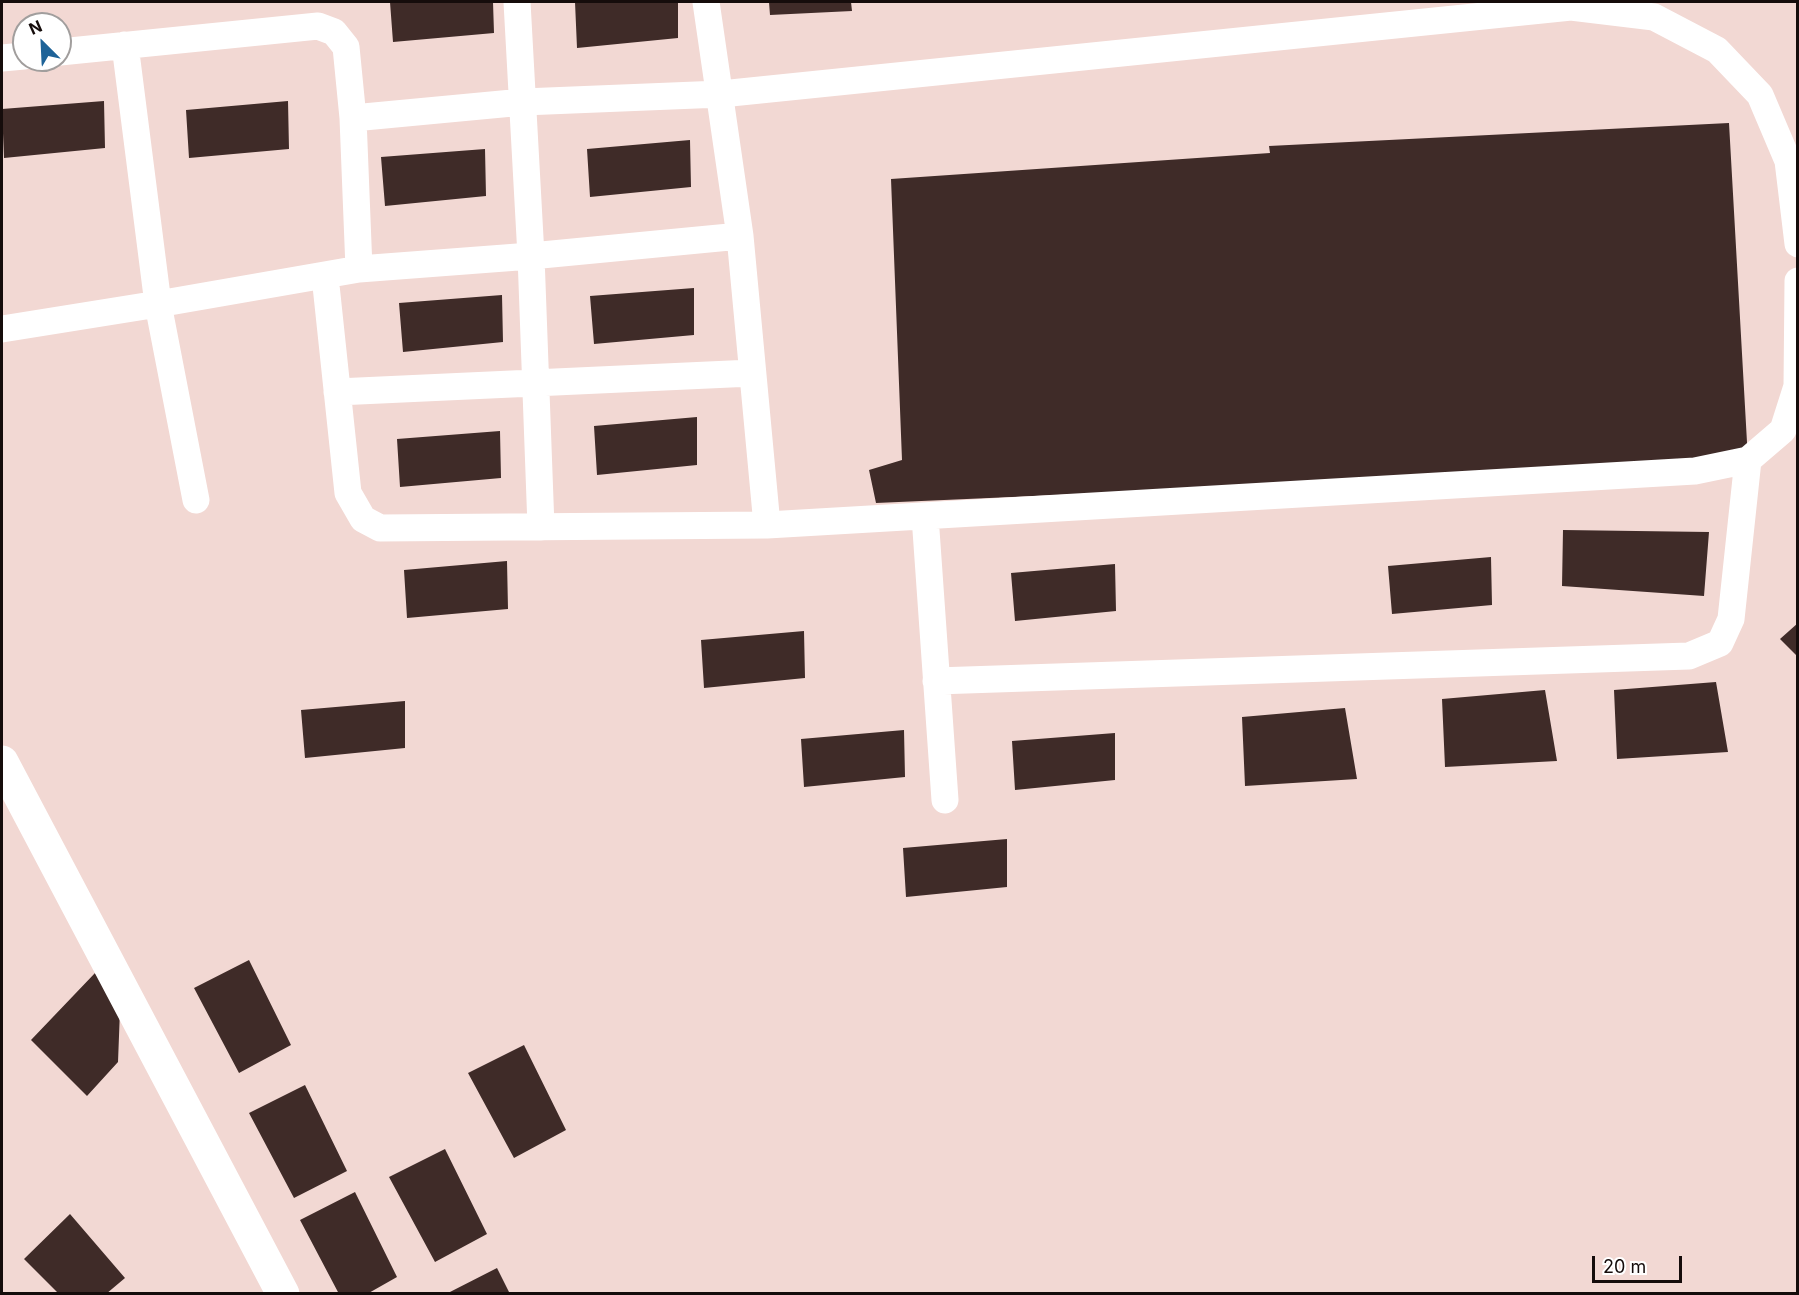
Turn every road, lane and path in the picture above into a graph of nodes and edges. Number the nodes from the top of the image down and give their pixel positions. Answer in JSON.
{"nodes":[{"id":1,"x":517,"y":2,"type":"edge"},
{"id":2,"x":706,"y":2,"type":"edge"},
{"id":3,"x":125,"y":45,"type":"junction"},
{"id":4,"x":72,"y":51,"type":"edge"},
{"id":5,"x":721,"y":94,"type":"junction"},
{"id":6,"x":523,"y":102,"type":"junction"},
{"id":7,"x":353,"y":118,"type":"junction"},
{"id":8,"x":740,"y":236,"type":"junction"},
{"id":9,"x":1797,"y":244,"type":"edge"},
{"id":10,"x":531,"y":256,"type":"junction"},
{"id":11,"x":359,"y":269,"type":"junction"},
{"id":12,"x":325,"y":276,"type":"junction"},
{"id":13,"x":1797,"y":281,"type":"edge"},
{"id":14,"x":158,"y":304,"type":"junction"},
{"id":15,"x":2,"y":329,"type":"edge"},
{"id":16,"x":752,"y":373,"type":"junction"},
{"id":17,"x":536,"y":383,"type":"junction"},
{"id":18,"x":337,"y":392,"type":"junction"},
{"id":19,"x":1748,"y":460,"type":"junction"},
{"id":20,"x":196,"y":500,"type":"dead end"},
{"id":21,"x":925,"y":516,"type":"junction"},
{"id":22,"x":767,"y":525,"type":"junction"},
{"id":23,"x":542,"y":527,"type":"junction"},
{"id":24,"x":936,"y":681,"type":"junction"},
{"id":25,"x":2,"y":762,"type":"edge"},
{"id":26,"x":945,"y":800,"type":"dead end"},
{"id":27,"x":283,"y":1293,"type":"edge"}],
"edges":[{"from":1,"to":6,"type":"street"},
{"from":2,"to":5,"type":"street"},
{"from":3,"to":4,"type":"street"},
{"from":3,"to":7,"type":"street"},
{"from":3,"to":14,"type":"street"},
{"from":5,"to":6,"type":"street"},
{"from":5,"to":8,"type":"street"},
{"from":5,"to":9,"type":"street"},
{"from":6,"to":7,"type":"street"},
{"from":6,"to":10,"type":"street"},
{"from":7,"to":11,"type":"street"},
{"from":8,"to":10,"type":"street"},
{"from":8,"to":16,"type":"street"},
{"from":10,"to":11,"type":"street"},
{"from":10,"to":17,"type":"street"},
{"from":11,"to":12,"type":"street"},
{"from":12,"to":14,"type":"street"},
{"from":12,"to":18,"type":"street"},
{"from":13,"to":19,"type":"street"},
{"from":14,"to":15,"type":"street"},
{"from":14,"to":20,"type":"street"},
{"from":16,"to":17,"type":"street"},
{"from":16,"to":22,"type":"street"},
{"from":17,"to":18,"type":"street"},
{"from":17,"to":23,"type":"street"},
{"from":18,"to":23,"type":"street"},
{"from":19,"to":21,"type":"street"},
{"from":19,"to":24,"type":"street"},
{"from":21,"to":22,"type":"street"},
{"from":21,"to":24,"type":"street"},
{"from":22,"to":23,"type":"street"},
{"from":24,"to":26,"type":"street"},
{"from":25,"to":27,"type":"street"}]}
